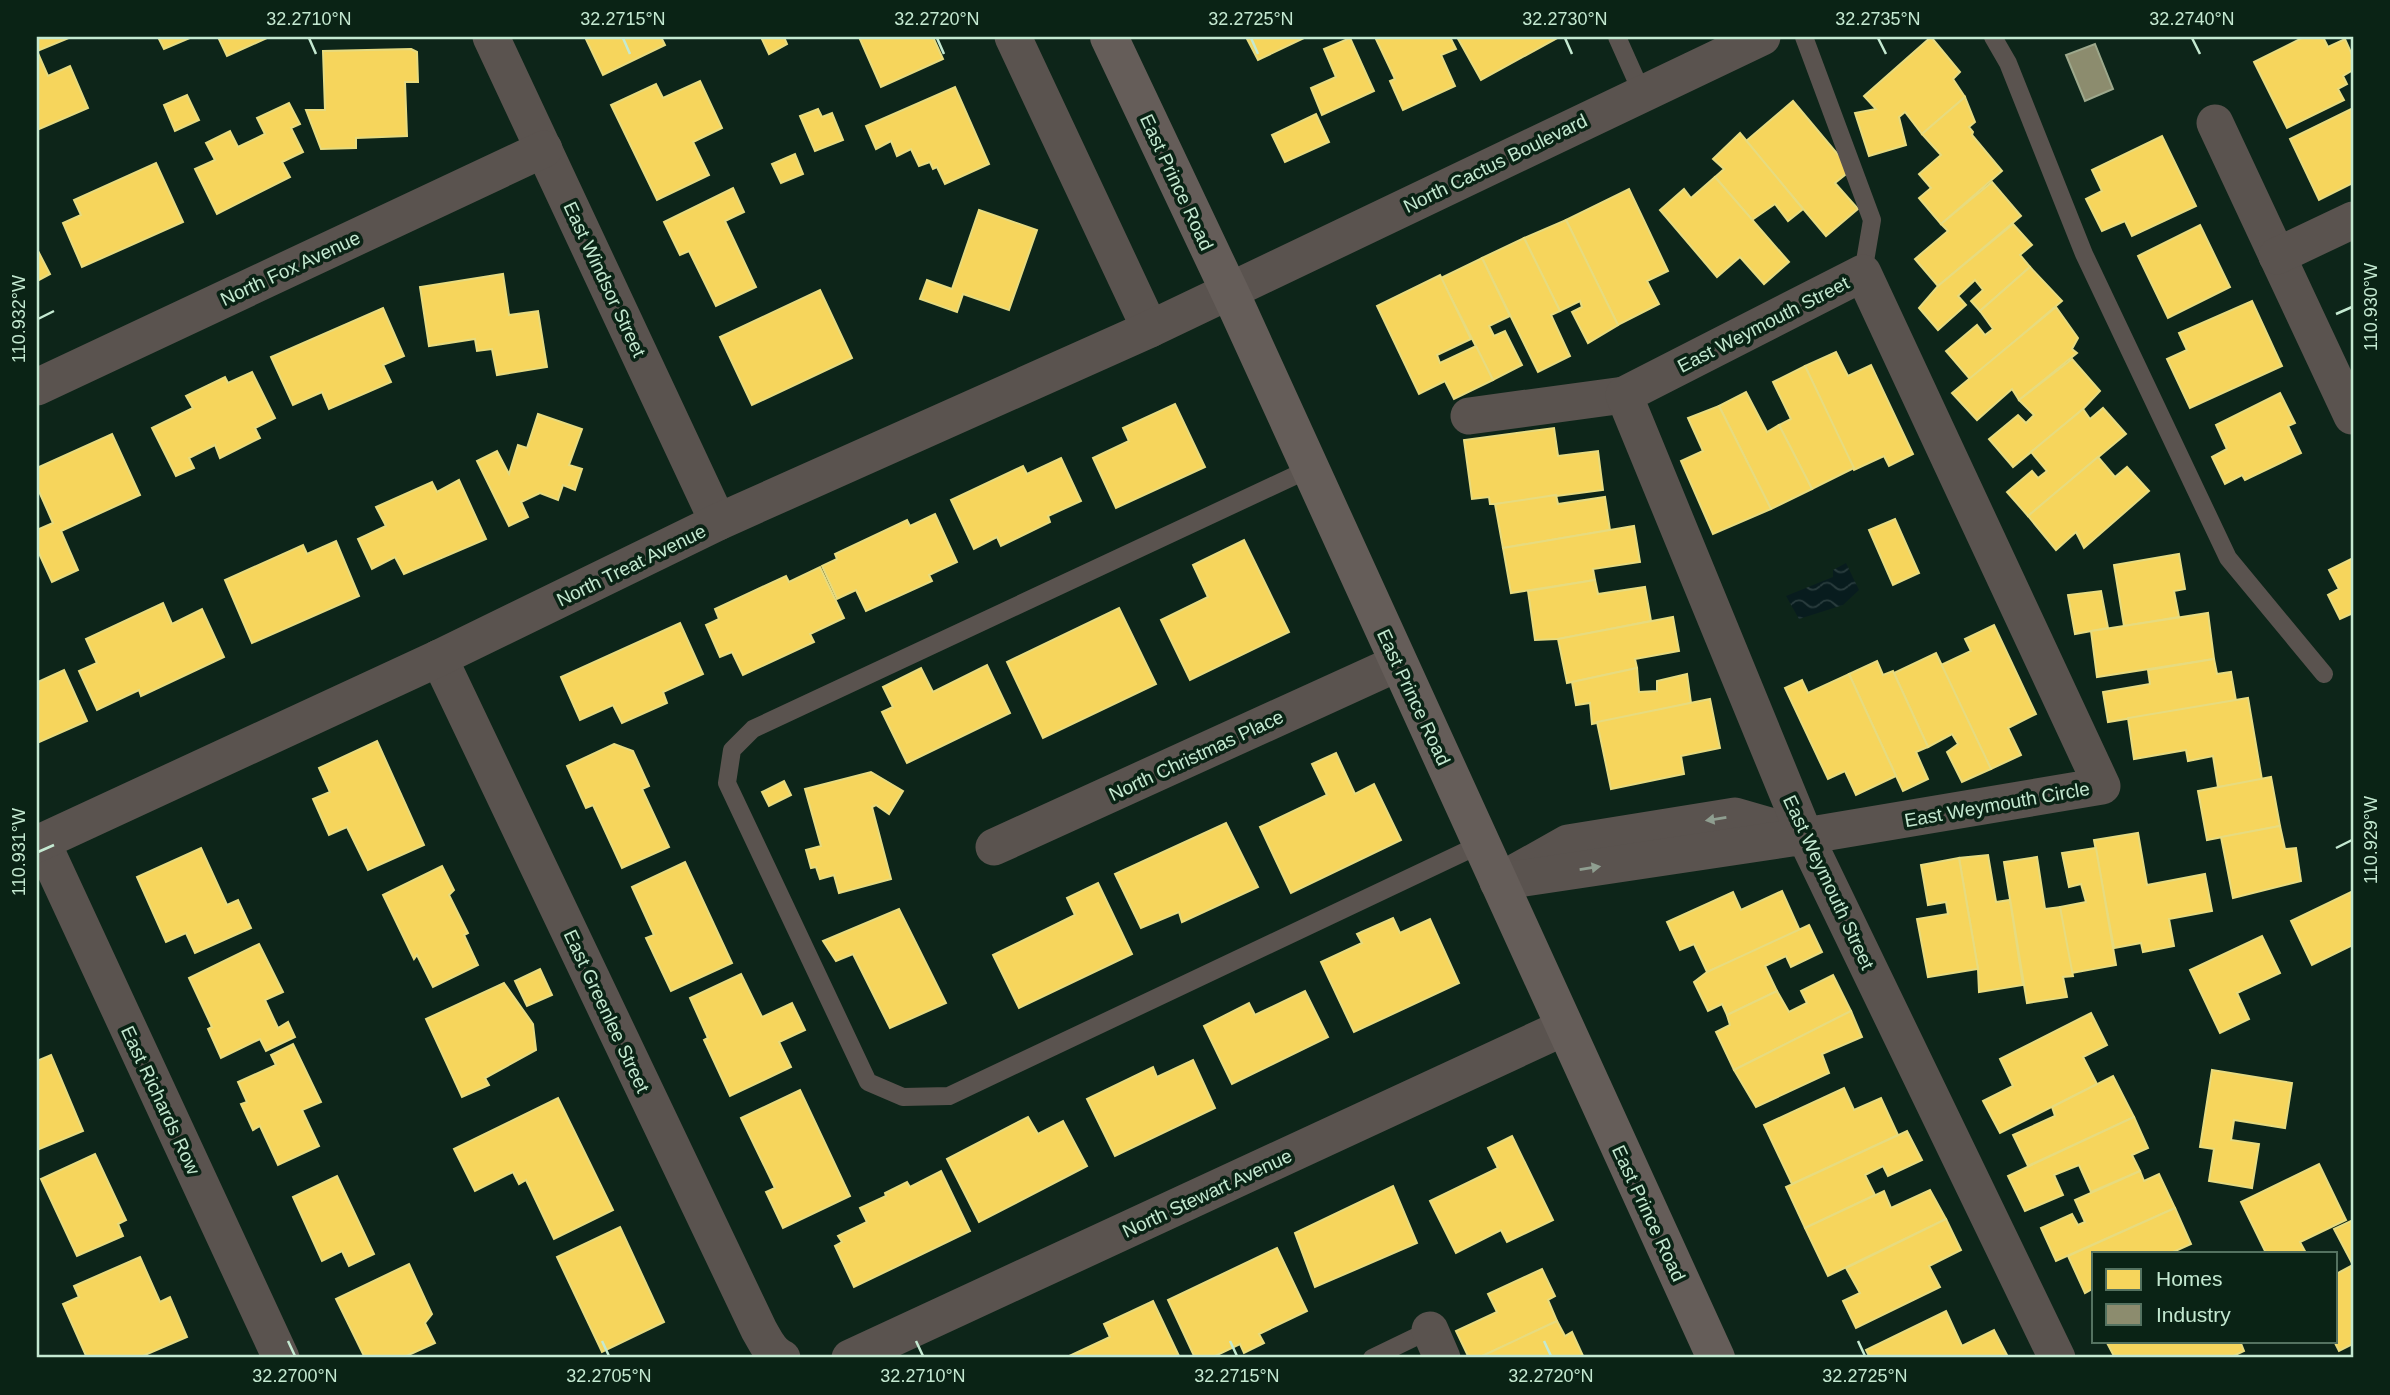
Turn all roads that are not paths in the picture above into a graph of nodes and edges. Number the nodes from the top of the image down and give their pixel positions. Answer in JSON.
{"nodes":[{"id":1,"x":491,"y":37,"type":"edge"},
{"id":2,"x":1013,"y":37,"type":"edge"},
{"id":3,"x":1618,"y":37,"type":"edge"},
{"id":4,"x":1762,"y":37,"type":"edge"},
{"id":5,"x":1804,"y":37,"type":"edge"},
{"id":6,"x":1993,"y":37,"type":"edge"},
{"id":7,"x":1116,"y":39,"type":"edge"},
{"id":8,"x":1642,"y":93,"type":"junction"},
{"id":9,"x":2215,"y":123,"type":"dead end"},
{"id":10,"x":544,"y":149,"type":"junction"},
{"id":11,"x":2353,"y":220,"type":"edge"},
{"id":12,"x":2277,"y":256,"type":"junction"},
{"id":13,"x":1863,"y":273,"type":"junction"},
{"id":14,"x":1228,"y":290,"type":"junction"},
{"id":15,"x":1150,"y":329,"type":"junction"},
{"id":16,"x":37,"y":387,"type":"edge"},
{"id":17,"x":1625,"y":395,"type":"junction"},
{"id":18,"x":1468,"y":416,"type":"dead end"},
{"id":19,"x":2352,"y":416,"type":"edge"},
{"id":20,"x":1309,"y":468,"type":"junction"},
{"id":21,"x":718,"y":522,"type":"junction"},
{"id":22,"x":439,"y":658,"type":"junction"},
{"id":23,"x":1398,"y":663,"type":"junction"},
{"id":24,"x":2324,"y":674,"type":"dead end"},
{"id":25,"x":1805,"y":836,"type":"junction"},
{"id":26,"x":39,"y":843,"type":"edge"},
{"id":27,"x":1481,"y":844,"type":"junction"},
{"id":28,"x":994,"y":848,"type":"dead end"},
{"id":29,"x":1498,"y":882,"type":"junction"},
{"id":30,"x":1565,"y":1027,"type":"junction"},
{"id":31,"x":1436,"y":1344,"type":"edge"},
{"id":32,"x":281,"y":1358,"type":"edge"},
{"id":33,"x":782,"y":1358,"type":"edge"},
{"id":34,"x":850,"y":1358,"type":"edge"},
{"id":35,"x":1372,"y":1358,"type":"edge"},
{"id":36,"x":1716,"y":1358,"type":"edge"},
{"id":37,"x":2057,"y":1358,"type":"edge"}],
"edges":[{"from":1,"to":10,"type":"street","name":"East Windsor Street"},
{"from":2,"to":15,"type":"street"},
{"from":3,"to":8,"type":"lane"},
{"from":4,"to":8,"type":"street","name":"North Cactus Boulevard"},
{"from":5,"to":13,"type":"lane"},
{"from":6,"to":24,"type":"lane"},
{"from":7,"to":14,"type":"main road","name":"East Prince Road"},
{"from":8,"to":14,"type":"street","name":"North Cactus Boulevard"},
{"from":9,"to":12,"type":"street"},
{"from":10,"to":16,"type":"street","name":"North Fox Avenue"},
{"from":10,"to":21,"type":"street","name":"East Windsor Street"},
{"from":11,"to":12,"type":"street"},
{"from":12,"to":19,"type":"street"},
{"from":13,"to":17,"type":"street","name":"East Weymouth Street"},
{"from":13,"to":25,"type":"street","name":"East Weymouth Circle"},
{"from":14,"to":15,"type":"street","name":"North Treat Avenue"},
{"from":14,"to":20,"type":"main road","name":"East Prince Road"},
{"from":15,"to":21,"type":"street","name":"North Treat Avenue"},
{"from":17,"to":18,"type":"street","name":"East Weymouth Street"},
{"from":17,"to":25,"type":"street","name":"East Weymouth Street"},
{"from":20,"to":23,"type":"main road","name":"East Prince Road"},
{"from":20,"to":27,"type":"lane"},
{"from":21,"to":22,"type":"street","name":"North Treat Avenue"},
{"from":22,"to":26,"type":"street","name":"North Treat Avenue"},
{"from":22,"to":33,"type":"street","name":"East Greenlee Street"},
{"from":23,"to":27,"type":"main road","name":"East Prince Road"},
{"from":23,"to":28,"type":"street","name":"North Christmas Place"},
{"from":25,"to":29,"type":"street"},
{"from":25,"to":37,"type":"street","name":"East Weymouth Street"},
{"from":26,"to":32,"type":"street","name":"East Richards Row"},
{"from":27,"to":29,"type":"main road","name":"East Prince Road"},
{"from":29,"to":30,"type":"main road","name":"East Prince Road"},
{"from":30,"to":34,"type":"street","name":"North Stewart Avenue"},
{"from":30,"to":36,"type":"main road","name":"East Prince Road"},
{"from":31,"to":35,"type":"lane"}]}
